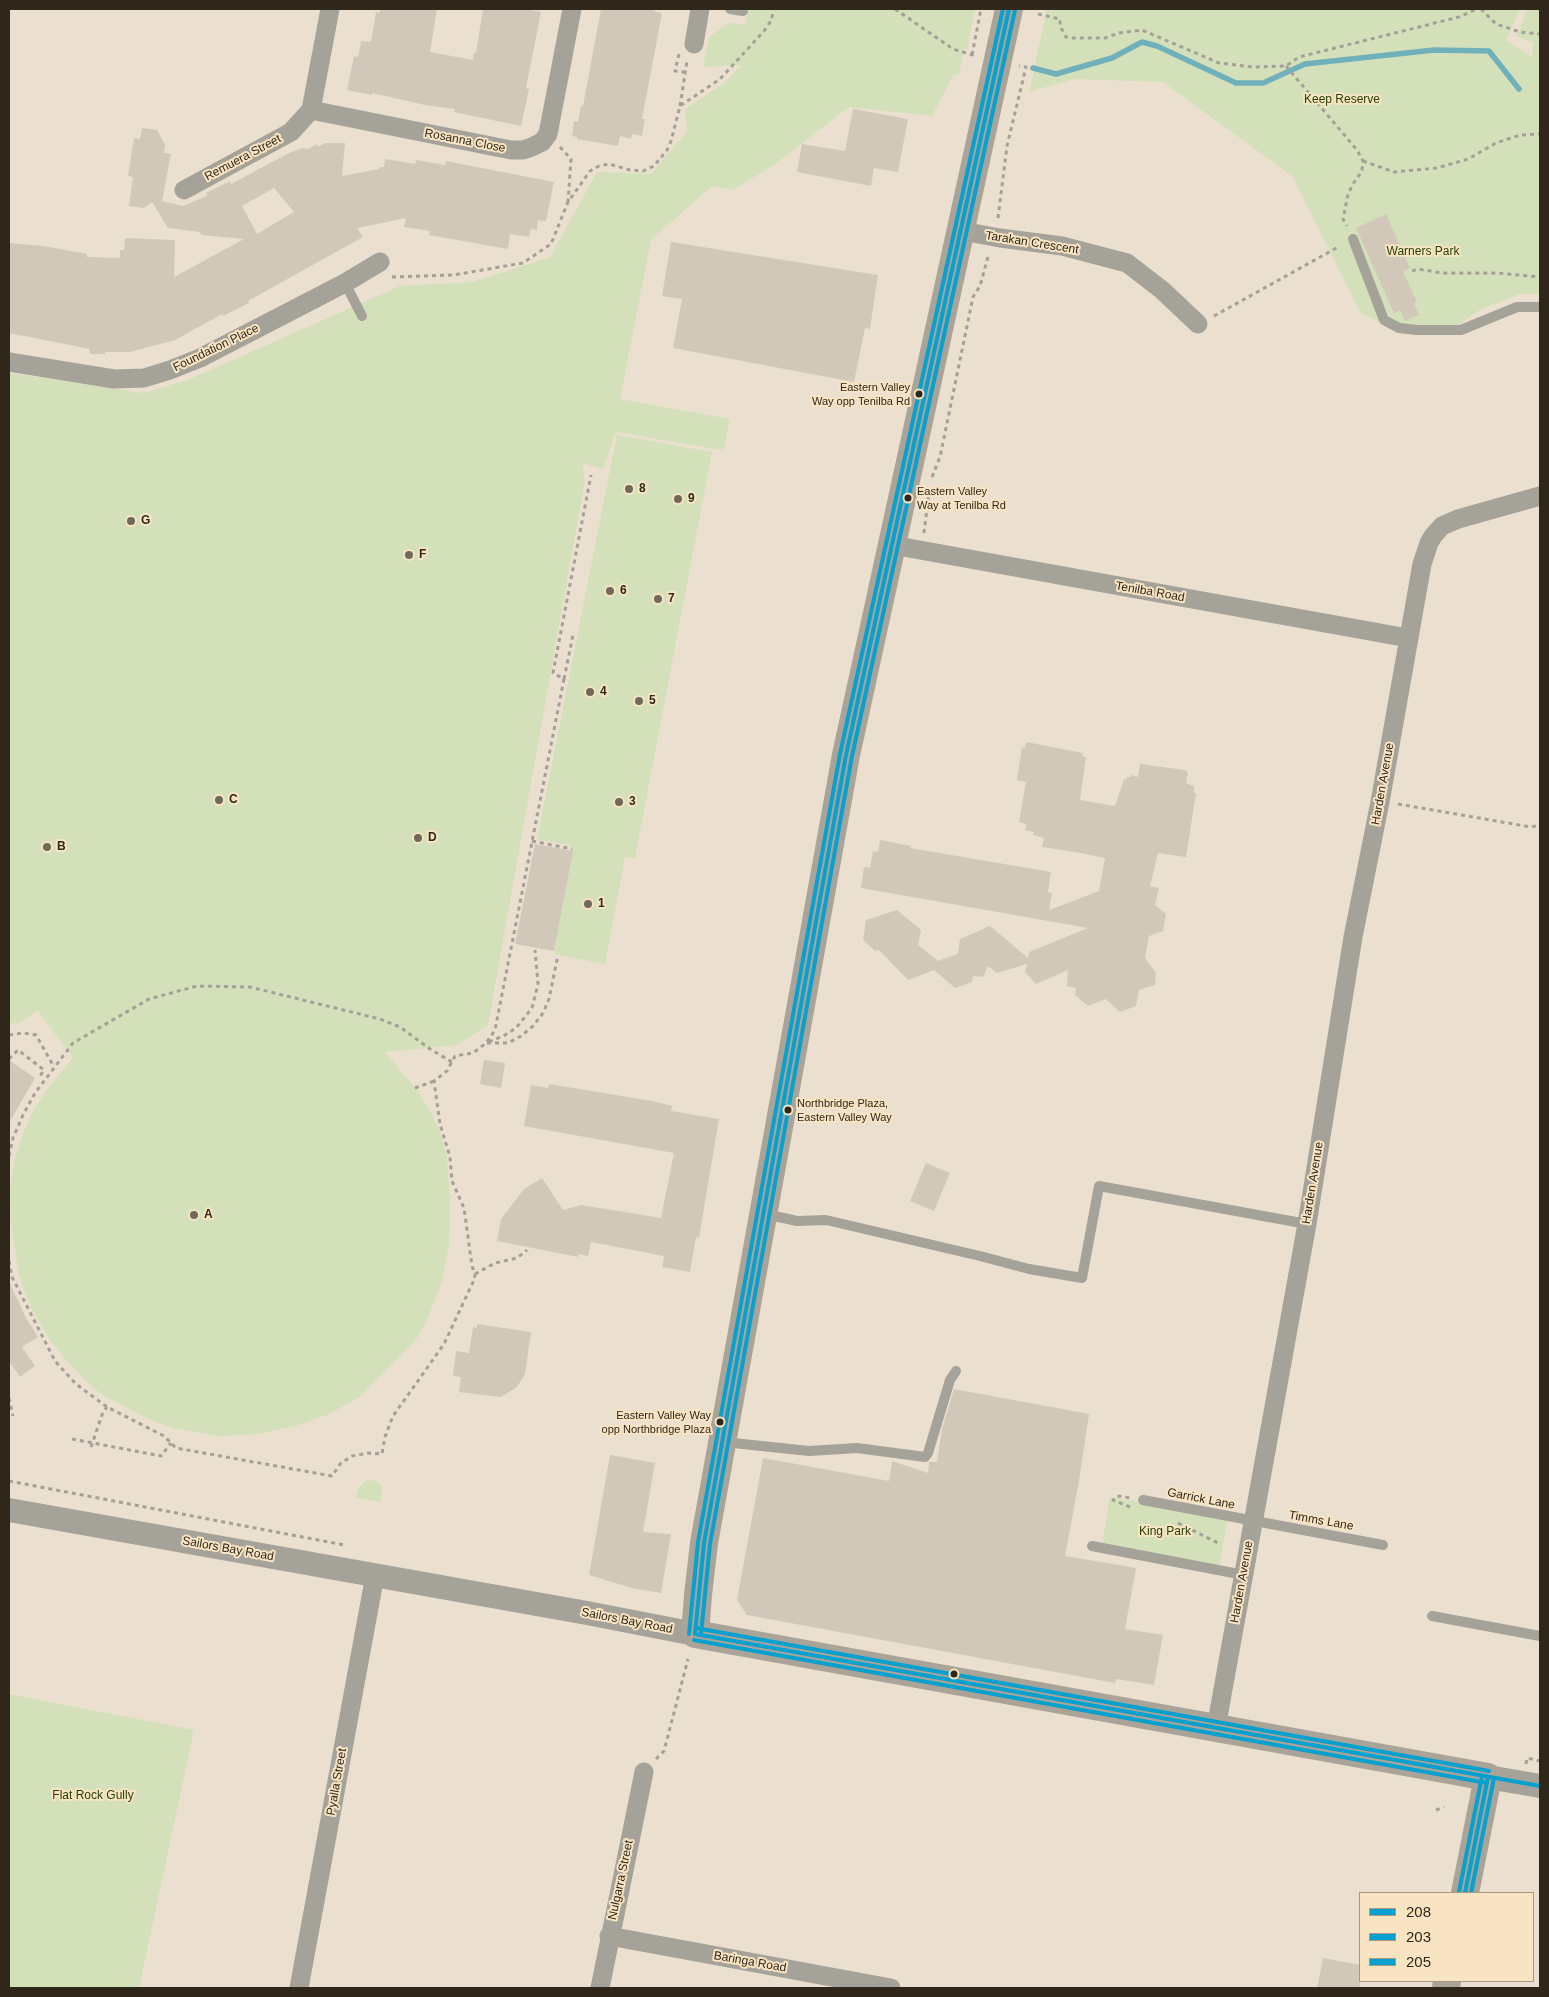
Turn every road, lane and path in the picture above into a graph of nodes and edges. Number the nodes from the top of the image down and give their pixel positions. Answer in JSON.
{"nodes":[{"id":1,"x":330,"y":9,"type":"edge"},
{"id":2,"x":572,"y":9,"type":"edge"},
{"id":3,"x":700,"y":9,"type":"edge"},
{"id":4,"x":730,"y":9,"type":"edge"},
{"id":5,"x":774,"y":9,"type":"edge"},
{"id":6,"x":895,"y":9,"type":"edge"},
{"id":7,"x":980,"y":9,"type":"edge"},
{"id":8,"x":1009,"y":9,"type":"edge"},
{"id":9,"x":1479,"y":9,"type":"edge"},
{"id":10,"x":743,"y":11,"type":"dead end"},
{"id":11,"x":1038,"y":14,"type":"dead end"},
{"id":12,"x":1540,"y":34,"type":"edge"},
{"id":13,"x":694,"y":44,"type":"joint"},
{"id":14,"x":1286,"y":66,"type":"junction"},
{"id":15,"x":1026,"y":67,"type":"dead end"},
{"id":16,"x":680,"y":106,"type":"junction"},
{"id":17,"x":311,"y":110,"type":"junction"},
{"id":18,"x":548,"y":134,"type":"junction"},
{"id":19,"x":1540,"y":134,"type":"edge"},
{"id":20,"x":1363,"y":161,"type":"junction"},
{"id":21,"x":184,"y":190,"type":"dead end"},
{"id":22,"x":568,"y":202,"type":"junction"},
{"id":23,"x":962,"y":231,"type":"junction"},
{"id":24,"x":993,"y":237,"type":"junction"},
{"id":25,"x":1352,"y":240,"type":"junction"},
{"id":26,"x":384,"y":270,"type":"joint"},
{"id":27,"x":1412,"y":271,"type":"dead end"},
{"id":28,"x":1540,"y":277,"type":"edge"},
{"id":29,"x":345,"y":283,"type":"junction"},
{"id":30,"x":1540,"y":308,"type":"edge"},
{"id":31,"x":362,"y":316,"type":"dead end"},
{"id":32,"x":1198,"y":324,"type":"joint"},
{"id":33,"x":9,"y":362,"type":"edge"},
{"id":34,"x":590,"y":476,"type":"dead end"},
{"id":35,"x":930,"y":482,"type":"dead end"},
{"id":36,"x":930,"y":490,"type":"dead end"},
{"id":37,"x":1540,"y":496,"type":"edge"},
{"id":38,"x":892,"y":545,"type":"junction"},
{"id":39,"x":921,"y":551,"type":"junction"},
{"id":40,"x":573,"y":635,"type":"dead end"},
{"id":41,"x":1408,"y":638,"type":"junction"},
{"id":42,"x":564,"y":679,"type":"junction"},
{"id":43,"x":1380,"y":802,"type":"junction"},
{"id":44,"x":1540,"y":825,"type":"edge"},
{"id":45,"x":532,"y":841,"type":"junction"},
{"id":46,"x":572,"y":849,"type":"dead end"},
{"id":47,"x":535,"y":950,"type":"dead end"},
{"id":48,"x":558,"y":955,"type":"dead end"},
{"id":49,"x":9,"y":1036,"type":"edge"},
{"id":50,"x":486,"y":1043,"type":"junction"},
{"id":51,"x":9,"y":1060,"type":"edge"},
{"id":52,"x":452,"y":1062,"type":"junction"},
{"id":53,"x":54,"y":1067,"type":"junction"},
{"id":54,"x":40,"y":1076,"type":"dead end"},
{"id":55,"x":434,"y":1081,"type":"junction"},
{"id":56,"x":415,"y":1088,"type":"dead end"},
{"id":57,"x":9,"y":1156,"type":"edge"},
{"id":58,"x":764,"y":1214,"type":"junction"},
{"id":59,"x":1307,"y":1224,"type":"junction"},
{"id":60,"x":527,"y":1250,"type":"dead end"},
{"id":61,"x":9,"y":1261,"type":"edge"},
{"id":62,"x":475,"y":1274,"type":"junction"},
{"id":63,"x":956,"y":1371,"type":"dead end"},
{"id":64,"x":9,"y":1398,"type":"edge"},
{"id":65,"x":107,"y":1407,"type":"junction"},
{"id":66,"x":13,"y":1416,"type":"dead end"},
{"id":67,"x":72,"y":1440,"type":"dead end"},
{"id":68,"x":722,"y":1442,"type":"junction"},
{"id":69,"x":92,"y":1443,"type":"junction"},
{"id":70,"x":171,"y":1443,"type":"junction"},
{"id":71,"x":91,"y":1447,"type":"dead end"},
{"id":72,"x":9,"y":1481,"type":"edge"},
{"id":73,"x":1143,"y":1500,"type":"dead end"},
{"id":74,"x":9,"y":1510,"type":"edge"},
{"id":75,"x":1254,"y":1522,"type":"junction"},
{"id":76,"x":1383,"y":1545,"type":"dead end"},
{"id":77,"x":344,"y":1546,"type":"dead end"},
{"id":78,"x":1092,"y":1546,"type":"dead end"},
{"id":79,"x":375,"y":1575,"type":"junction"},
{"id":80,"x":1244,"y":1575,"type":"junction"},
{"id":81,"x":1432,"y":1616,"type":"dead end"},
{"id":82,"x":1540,"y":1636,"type":"edge"},
{"id":83,"x":692,"y":1647,"type":"junction"},
{"id":84,"x":1216,"y":1728,"type":"junction"},
{"id":85,"x":1540,"y":1761,"type":"edge"},
{"id":86,"x":1526,"y":1764,"type":"dead end"},
{"id":87,"x":644,"y":1772,"type":"joint"},
{"id":88,"x":1488,"y":1777,"type":"junction"},
{"id":89,"x":1540,"y":1786,"type":"edge"},
{"id":90,"x":1444,"y":1807,"type":"dead end"},
{"id":91,"x":1436,"y":1810,"type":"dead end"},
{"id":92,"x":1464,"y":1892,"type":"edge"},
{"id":93,"x":609,"y":1936,"type":"junction"},
{"id":94,"x":299,"y":1988,"type":"edge"},
{"id":95,"x":600,"y":1988,"type":"edge"},
{"id":96,"x":891,"y":1988,"type":"edge"}],
"edges":[{"from":1,"to":17,"type":"street"},
{"from":2,"to":18,"type":"street"},
{"from":3,"to":13,"type":"street"},
{"from":4,"to":10,"type":"lane"},
{"from":5,"to":16,"type":"path"},
{"from":6,"to":7,"type":"path"},
{"from":8,"to":23,"type":"main road"},
{"from":9,"to":12,"type":"path"},
{"from":9,"to":14,"type":"path"},
{"from":11,"to":14,"type":"path"},
{"from":13,"to":16,"type":"path"},
{"from":14,"to":20,"type":"path"},
{"from":15,"to":24,"type":"path"},
{"from":16,"to":22,"type":"path"},
{"from":17,"to":18,"type":"street","name":"Rosanna Close"},
{"from":17,"to":21,"type":"street","name":"Remuera Street"},
{"from":18,"to":22,"type":"path"},
{"from":19,"to":20,"type":"path"},
{"from":20,"to":25,"type":"path"},
{"from":22,"to":26,"type":"path"},
{"from":23,"to":24,"type":"street","name":"Tarakan Crescent"},
{"from":23,"to":38,"type":"main road"},
{"from":24,"to":32,"type":"street","name":"Tarakan Crescent"},
{"from":24,"to":35,"type":"path"},
{"from":25,"to":30,"type":"lane"},
{"from":25,"to":32,"type":"path"},
{"from":26,"to":29,"type":"street","name":"Foundation Place"},
{"from":27,"to":28,"type":"path"},
{"from":29,"to":31,"type":"lane"},
{"from":29,"to":33,"type":"street","name":"Foundation Place"},
{"from":34,"to":42,"type":"path"},
{"from":36,"to":39,"type":"path"},
{"from":37,"to":41,"type":"street","name":"Harden Avenue"},
{"from":38,"to":39,"type":"street","name":"Tenilba Road"},
{"from":38,"to":58,"type":"main road"},
{"from":39,"to":41,"type":"street","name":"Tenilba Road"},
{"from":40,"to":42,"type":"path"},
{"from":41,"to":43,"type":"street","name":"Harden Avenue"},
{"from":42,"to":45,"type":"path"},
{"from":43,"to":44,"type":"path"},
{"from":43,"to":59,"type":"street","name":"Harden Avenue"},
{"from":45,"to":46,"type":"path"},
{"from":45,"to":50,"type":"path"},
{"from":47,"to":50,"type":"path"},
{"from":48,"to":50,"type":"path"},
{"from":49,"to":53,"type":"path"},
{"from":50,"to":52,"type":"path"},
{"from":51,"to":54,"type":"path"},
{"from":52,"to":53,"type":"path"},
{"from":52,"to":55,"type":"path"},
{"from":53,"to":57,"type":"path"},
{"from":55,"to":56,"type":"path"},
{"from":55,"to":62,"type":"path"},
{"from":58,"to":59,"type":"lane"},
{"from":58,"to":68,"type":"main road"},
{"from":59,"to":75,"type":"street","name":"Harden Avenue"},
{"from":60,"to":62,"type":"path"},
{"from":61,"to":65,"type":"path"},
{"from":62,"to":70,"type":"path"},
{"from":63,"to":68,"type":"lane"},
{"from":64,"to":66,"type":"path"},
{"from":65,"to":69,"type":"path"},
{"from":65,"to":70,"type":"path"},
{"from":67,"to":69,"type":"path"},
{"from":68,"to":83,"type":"main road"},
{"from":69,"to":70,"type":"path"},
{"from":69,"to":71,"type":"path"},
{"from":72,"to":77,"type":"path","name":"Sailors Bay Road"},
{"from":73,"to":75,"type":"lane","name":"Garrick Lane"},
{"from":74,"to":79,"type":"street","name":"Sailors Bay Road"},
{"from":75,"to":76,"type":"lane","name":"Timms Lane"},
{"from":75,"to":80,"type":"street","name":"Harden Avenue"},
{"from":78,"to":80,"type":"lane"},
{"from":79,"to":83,"type":"street","name":"Sailors Bay Road"},
{"from":79,"to":94,"type":"street","name":"Pyalla Street"},
{"from":80,"to":84,"type":"street","name":"Harden Avenue"},
{"from":81,"to":82,"type":"lane"},
{"from":83,"to":84,"type":"main road","name":"Sailors Bay Road"},
{"from":83,"to":87,"type":"path"},
{"from":84,"to":88,"type":"main road","name":"Sailors Bay Road"},
{"from":85,"to":86,"type":"path"},
{"from":87,"to":93,"type":"street","name":"Nulgarra Street"},
{"from":88,"to":89,"type":"street","name":"Sailors Bay Road"},
{"from":88,"to":92,"type":"main road"},
{"from":90,"to":91,"type":"path"},
{"from":93,"to":95,"type":"street","name":"Nulgarra Street"},
{"from":93,"to":96,"type":"street","name":"Baringa Road"}]}
